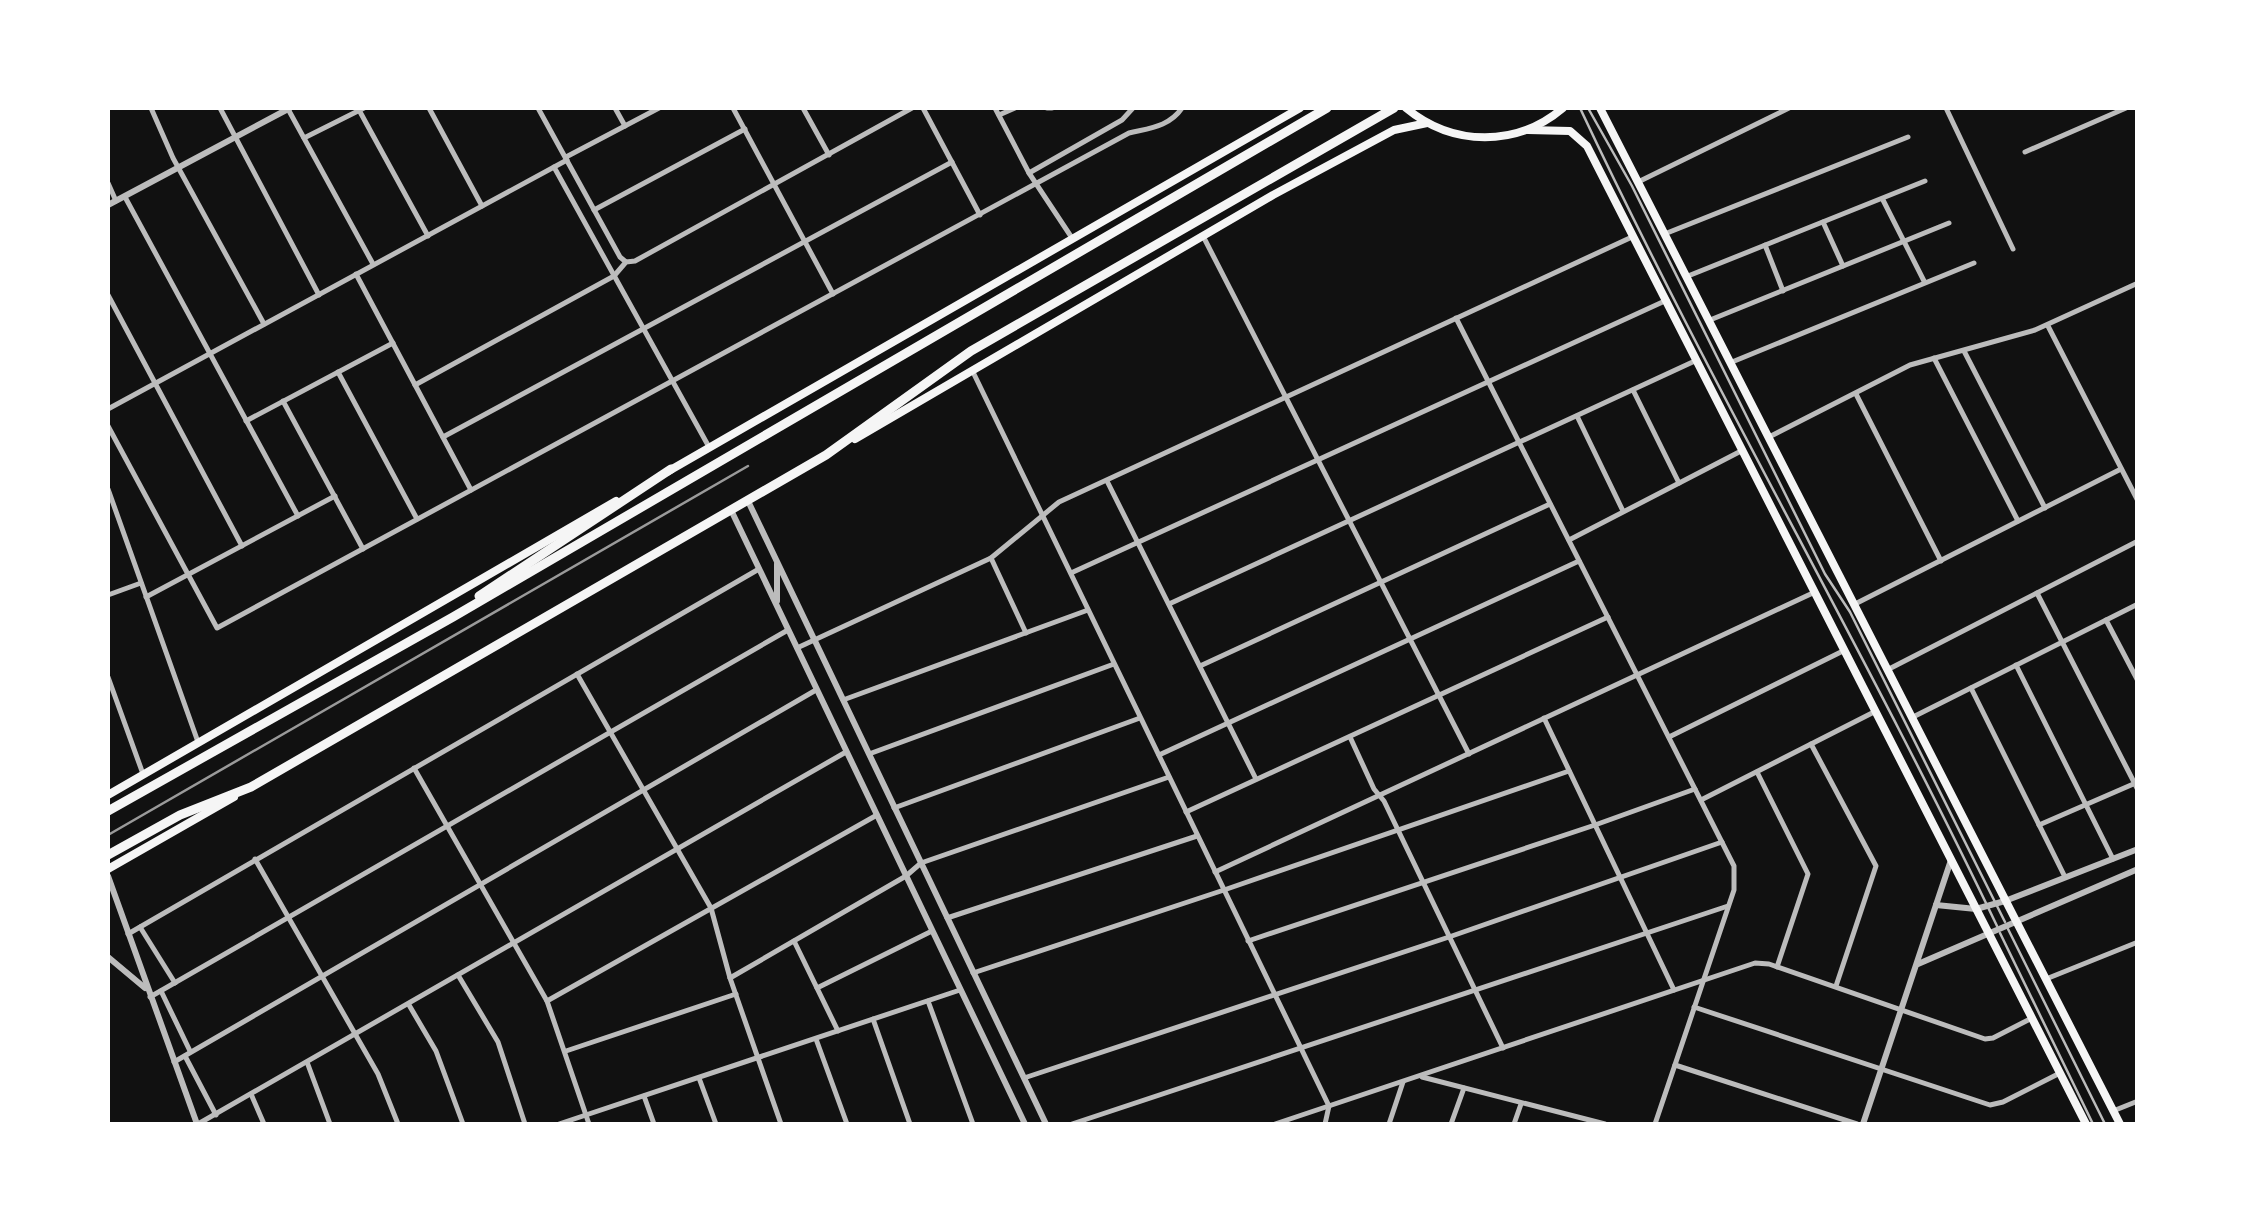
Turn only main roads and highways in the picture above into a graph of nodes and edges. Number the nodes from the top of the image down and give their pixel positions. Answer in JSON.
{"nodes":[{"id":1,"x":1300,"y":108,"type":"edge"},
{"id":2,"x":1326,"y":108,"type":"edge"},
{"id":3,"x":1394,"y":108,"type":"edge"},
{"id":4,"x":1406,"y":108,"type":"edge"},
{"id":5,"x":1563,"y":108,"type":"edge"},
{"id":6,"x":1600,"y":108,"type":"edge"},
{"id":7,"x":1427,"y":123,"type":"junction"},
{"id":8,"x":1528,"y":130,"type":"junction"},
{"id":9,"x":826,"y":455,"type":"junction"},
{"id":10,"x":671,"y":469,"type":"junction"},
{"id":11,"x":454,"y":616,"type":"junction"},
{"id":12,"x":252,"y":787,"type":"junction"},
{"id":13,"x":108,"y":794,"type":"edge"},
{"id":14,"x":108,"y":811,"type":"edge"},
{"id":15,"x":108,"y":855,"type":"edge"},
{"id":16,"x":108,"y":873,"type":"edge"},
{"id":17,"x":2090,"y":1124,"type":"edge"},
{"id":18,"x":2120,"y":1124,"type":"edge"}],
"edges":[{"from":1,"to":10,"type":"main road"},
{"from":2,"to":11,"type":"highway"},
{"from":3,"to":9,"type":"highway"},
{"from":4,"to":7,"type":"main road"},
{"from":5,"to":8,"type":"main road"},
{"from":6,"to":18,"type":"main road"},
{"from":7,"to":8,"type":"main road"},
{"from":7,"to":9,"type":"main road"},
{"from":8,"to":17,"type":"main road"},
{"from":9,"to":12,"type":"highway"},
{"from":10,"to":11,"type":"highway"},
{"from":10,"to":13,"type":"main road"},
{"from":11,"to":14,"type":"highway"},
{"from":12,"to":15,"type":"highway"},
{"from":12,"to":16,"type":"main road"}]}
